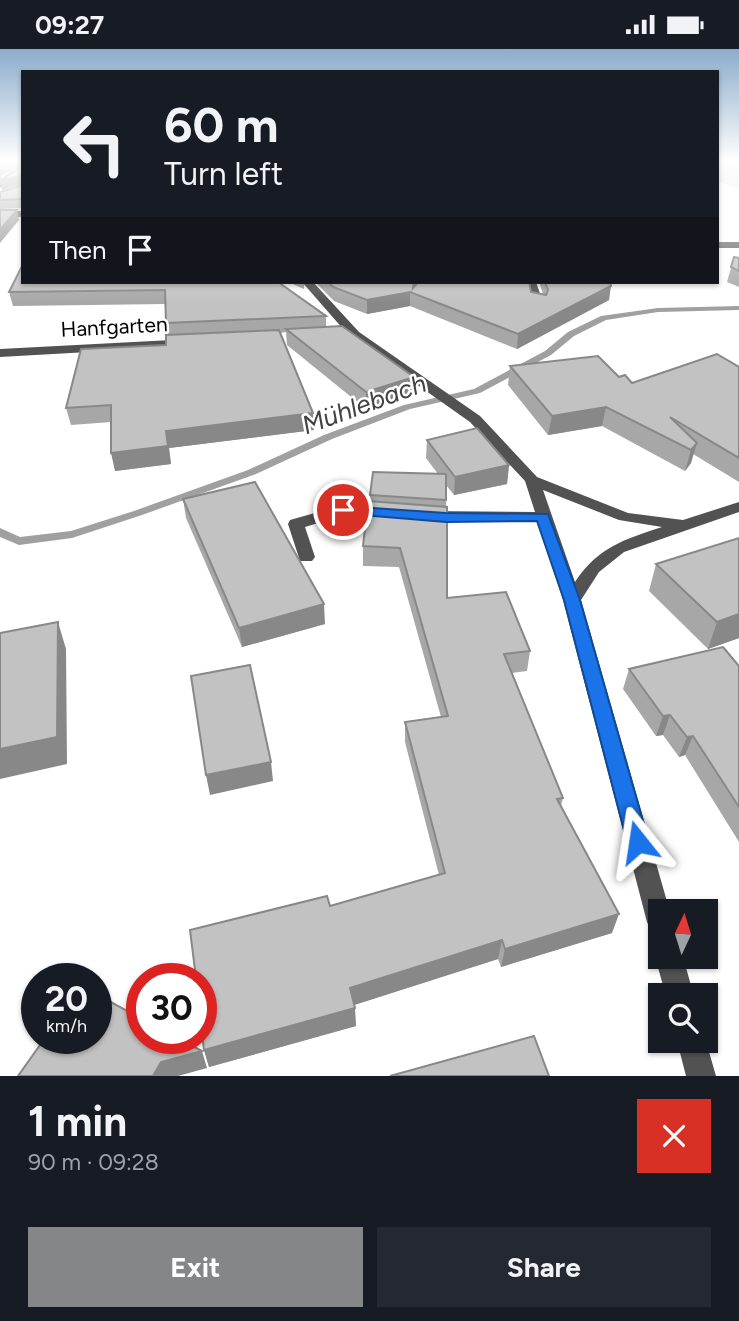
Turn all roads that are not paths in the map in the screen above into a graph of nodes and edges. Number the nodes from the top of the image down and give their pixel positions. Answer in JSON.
{"nodes":[{"id":1,"x":0,"y":214,"type":"edge"},
{"id":2,"x":21,"y":214,"type":"edge"},
{"id":3,"x":719,"y":245,"type":"edge"},
{"id":4,"x":739,"y":245,"type":"edge"},
{"id":5,"x":309,"y":284,"type":"edge"},
{"id":6,"x":532,"y":284,"type":"edge"},
{"id":7,"x":538,"y":305,"type":"edge"},
{"id":8,"x":355,"y":335,"type":"junction"},
{"id":9,"x":341,"y":336,"type":"edge"},
{"id":10,"x":202,"y":342,"type":"edge"},
{"id":11,"x":0,"y":353,"type":"edge"},
{"id":12,"x":532,"y":480,"type":"junction"},
{"id":13,"x":739,"y":507,"type":"edge"},
{"id":14,"x":543,"y":517,"type":"junction"},
{"id":15,"x":685,"y":525,"type":"junction"},
{"id":16,"x":306,"y":557,"type":"dead end"},
{"id":17,"x":572,"y":600,"type":"junction"},
{"id":18,"x":654,"y":899,"type":"edge"},
{"id":19,"x":695,"y":1053,"type":"edge"},
{"id":20,"x":701,"y":1076,"type":"edge"}],
"edges":[{"from":1,"to":2,"type":"street"},
{"from":3,"to":4,"type":"street"},
{"from":5,"to":8,"type":"street"},
{"from":6,"to":7,"type":"street"},
{"from":8,"to":9,"type":"street"},
{"from":8,"to":12,"type":"street"},
{"from":10,"to":11,"type":"street","name":"Hanfgarten"},
{"from":12,"to":14,"type":"street"},
{"from":12,"to":15,"type":"street"},
{"from":13,"to":15,"type":"street"},
{"from":14,"to":16,"type":"street"},
{"from":14,"to":17,"type":"street"},
{"from":15,"to":17,"type":"street"},
{"from":17,"to":18,"type":"street"},
{"from":19,"to":20,"type":"street"}]}
